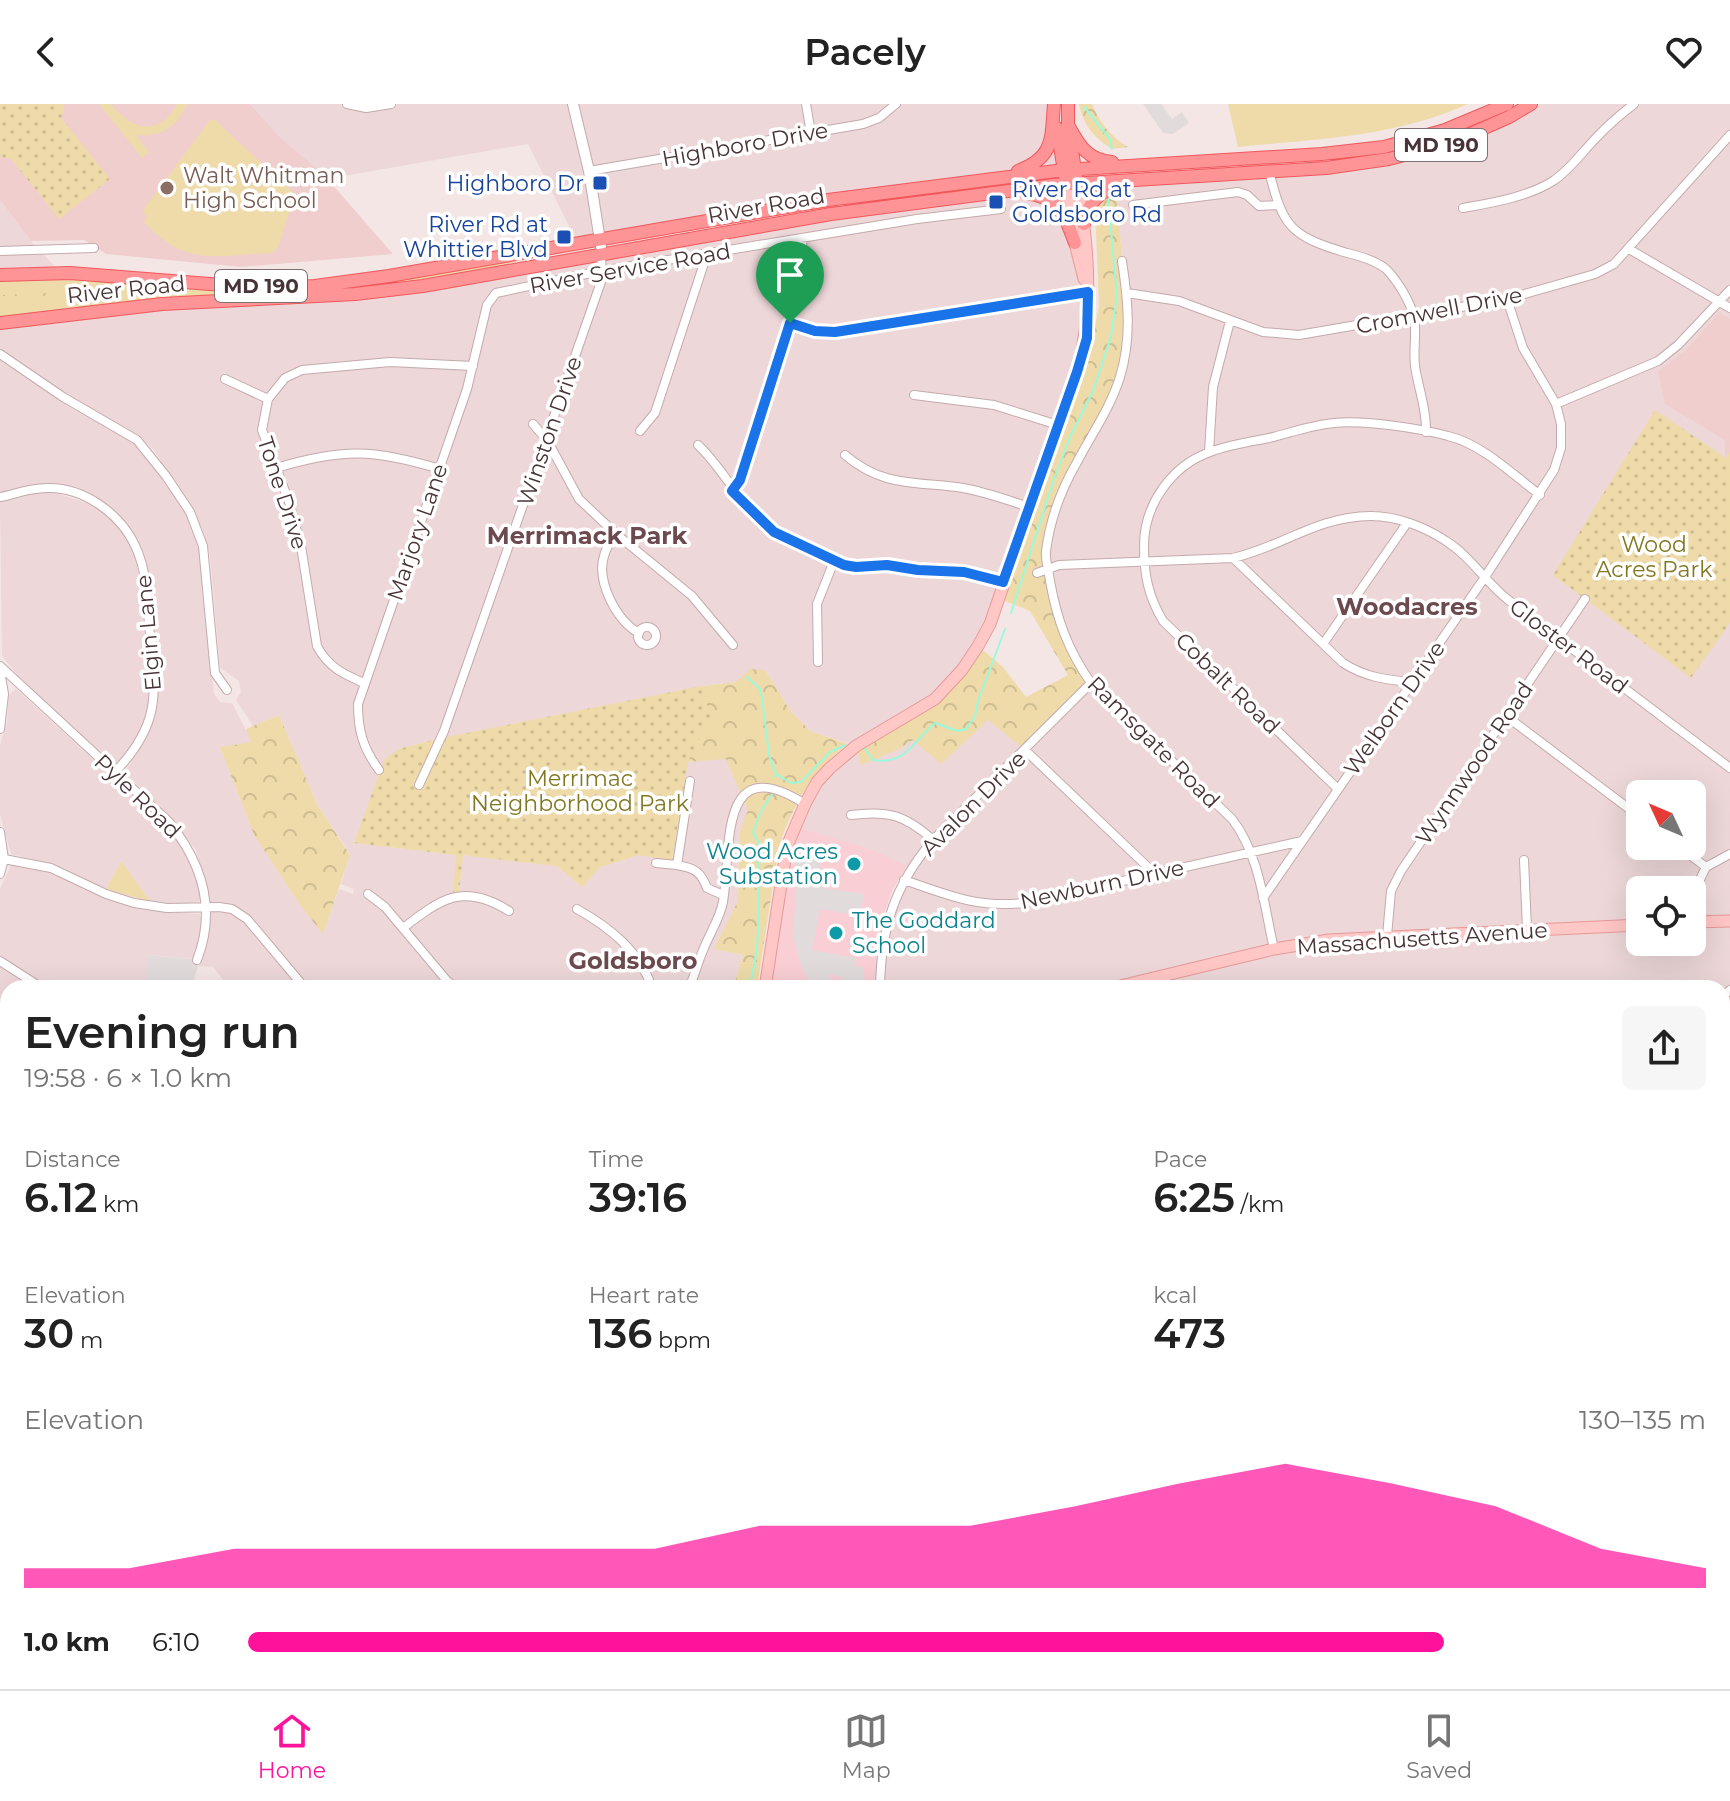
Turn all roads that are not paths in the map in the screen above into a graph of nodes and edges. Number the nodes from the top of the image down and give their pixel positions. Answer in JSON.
{"nodes":[{"id":1,"x":347,"y":104,"type":"edge"},
{"id":2,"x":391,"y":104,"type":"edge"},
{"id":3,"x":573,"y":104,"type":"edge"},
{"id":4,"x":806,"y":104,"type":"edge"},
{"id":5,"x":896,"y":104,"type":"edge"},
{"id":6,"x":1054,"y":104,"type":"edge"},
{"id":7,"x":1068,"y":104,"type":"edge"},
{"id":8,"x":1507,"y":104,"type":"edge"},
{"id":9,"x":1531,"y":104,"type":"edge"},
{"id":10,"x":1634,"y":104,"type":"edge"},
{"id":11,"x":1068,"y":125,"type":"junction"},
{"id":12,"x":811,"y":133,"type":"junction"},
{"id":13,"x":1730,"y":135,"type":"edge"},
{"id":14,"x":1147,"y":165,"type":"junction"},
{"id":15,"x":589,"y":171,"type":"junction"},
{"id":16,"x":1269,"y":171,"type":"junction"},
{"id":17,"x":1070,"y":176,"type":"junction"},
{"id":18,"x":1133,"y":179,"type":"junction"},
{"id":19,"x":977,"y":181,"type":"junction"},
{"id":20,"x":1009,"y":191,"type":"junction"},
{"id":21,"x":1133,"y":205,"type":"dead end"},
{"id":22,"x":1277,"y":205,"type":"junction"},
{"id":23,"x":1463,"y":208,"type":"dead end"},
{"id":24,"x":1001,"y":209,"type":"dead end"},
{"id":25,"x":1084,"y":224,"type":"junction"},
{"id":26,"x":600,"y":238,"type":"junction"},
{"id":27,"x":802,"y":240,"type":"junction"},
{"id":28,"x":1075,"y":243,"type":"junction"},
{"id":29,"x":94,"y":248,"type":"dead end"},
{"id":30,"x":1629,"y":249,"type":"junction"},
{"id":31,"x":0,"y":251,"type":"edge"},
{"id":32,"x":601,"y":254,"type":"junction"},
{"id":33,"x":707,"y":254,"type":"junction"},
{"id":34,"x":1122,"y":261,"type":"dead end"},
{"id":35,"x":601,"y":271,"type":"junction"},
{"id":36,"x":0,"y":275,"type":"edge"},
{"id":37,"x":1730,"y":290,"type":"edge"},
{"id":38,"x":1088,"y":292,"type":"junction"},
{"id":39,"x":496,"y":293,"type":"joint"},
{"id":40,"x":1127,"y":293,"type":"junction"},
{"id":41,"x":1507,"y":299,"type":"junction"},
{"id":42,"x":1719,"y":302,"type":"junction"},
{"id":43,"x":1730,"y":308,"type":"edge"},
{"id":44,"x":1414,"y":316,"type":"junction"},
{"id":45,"x":1230,"y":321,"type":"junction"},
{"id":46,"x":0,"y":323,"type":"edge"},
{"id":47,"x":790,"y":323,"type":"junction"},
{"id":48,"x":0,"y":354,"type":"edge"},
{"id":49,"x":473,"y":366,"type":"junction"},
{"id":50,"x":225,"y":379,"type":"dead end"},
{"id":51,"x":914,"y":395,"type":"dead end"},
{"id":52,"x":268,"y":399,"type":"junction"},
{"id":53,"x":1556,"y":404,"type":"junction"},
{"id":54,"x":533,"y":424,"type":"dead end"},
{"id":55,"x":1058,"y":425,"type":"junction"},
{"id":56,"x":640,"y":431,"type":"dead end"},
{"id":57,"x":1426,"y":432,"type":"junction"},
{"id":58,"x":547,"y":440,"type":"junction"},
{"id":59,"x":698,"y":445,"type":"dead end"},
{"id":60,"x":1209,"y":452,"type":"junction"},
{"id":61,"x":845,"y":455,"type":"dead end"},
{"id":62,"x":276,"y":468,"type":"junction"},
{"id":63,"x":440,"y":469,"type":"junction"},
{"id":64,"x":732,"y":491,"type":"junction"},
{"id":65,"x":1540,"y":495,"type":"junction"},
{"id":66,"x":0,"y":497,"type":"edge"},
{"id":67,"x":1029,"y":507,"type":"junction"},
{"id":68,"x":1407,"y":523,"type":"junction"},
{"id":69,"x":615,"y":533,"type":"junction"},
{"id":70,"x":1233,"y":558,"type":"junction"},
{"id":71,"x":834,"y":561,"type":"junction"},
{"id":72,"x":1144,"y":562,"type":"junction"},
{"id":73,"x":1048,"y":569,"type":"junction"},
{"id":74,"x":1037,"y":573,"type":"dead end"},
{"id":75,"x":1485,"y":577,"type":"junction"},
{"id":76,"x":1003,"y":582,"type":"junction"},
{"id":77,"x":1585,"y":599,"type":"dead end"},
{"id":78,"x":639,"y":633,"type":"dead end"},
{"id":79,"x":1557,"y":638,"type":"junction"},
{"id":80,"x":1323,"y":644,"type":"junction"},
{"id":81,"x":733,"y":645,"type":"dead end"},
{"id":82,"x":818,"y":662,"type":"dead end"},
{"id":83,"x":0,"y":668,"type":"edge"},
{"id":84,"x":1412,"y":682,"type":"junction"},
{"id":85,"x":364,"y":683,"type":"junction"},
{"id":86,"x":1091,"y":683,"type":"junction"},
{"id":87,"x":227,"y":690,"type":"dead end"},
{"id":88,"x":1506,"y":716,"type":"junction"},
{"id":89,"x":0,"y":729,"type":"edge"},
{"id":90,"x":1025,"y":750,"type":"junction"},
{"id":91,"x":1730,"y":768,"type":"edge"},
{"id":92,"x":379,"y":770,"type":"dead end"},
{"id":93,"x":115,"y":772,"type":"junction"},
{"id":94,"x":690,"y":781,"type":"dead end"},
{"id":95,"x":419,"y":785,"type":"dead end"},
{"id":96,"x":1338,"y":789,"type":"junction"},
{"id":97,"x":805,"y":804,"type":"junction"},
{"id":98,"x":1626,"y":806,"type":"edge"},
{"id":99,"x":851,"y":815,"type":"dead end"},
{"id":100,"x":0,"y":832,"type":"edge"},
{"id":101,"x":933,"y":840,"type":"junction"},
{"id":102,"x":1302,"y":841,"type":"junction"},
{"id":103,"x":1250,"y":851,"type":"junction"},
{"id":104,"x":1730,"y":854,"type":"edge"},
{"id":105,"x":4,"y":859,"type":"junction"},
{"id":106,"x":1524,"y":860,"type":"dead end"},
{"id":107,"x":1697,"y":860,"type":"edge"},
{"id":108,"x":656,"y":863,"type":"dead end"},
{"id":109,"x":677,"y":865,"type":"junction"},
{"id":110,"x":1706,"y":867,"type":"junction"},
{"id":111,"x":1154,"y":873,"type":"junction"},
{"id":112,"x":0,"y":874,"type":"edge"},
{"id":113,"x":1702,"y":876,"type":"edge"},
{"id":114,"x":904,"y":880,"type":"junction"},
{"id":115,"x":368,"y":894,"type":"dead end"},
{"id":116,"x":723,"y":895,"type":"junction"},
{"id":117,"x":1263,"y":898,"type":"junction"},
{"id":118,"x":207,"y":907,"type":"junction"},
{"id":119,"x":577,"y":909,"type":"dead end"},
{"id":120,"x":509,"y":911,"type":"dead end"},
{"id":121,"x":1730,"y":921,"type":"edge"},
{"id":122,"x":1706,"y":922,"type":"edge"},
{"id":123,"x":1626,"y":925,"type":"edge"},
{"id":124,"x":403,"y":928,"type":"junction"},
{"id":125,"x":1527,"y":929,"type":"junction"},
{"id":126,"x":1387,"y":936,"type":"junction"},
{"id":127,"x":1274,"y":949,"type":"junction"},
{"id":128,"x":197,"y":960,"type":"dead end"},
{"id":129,"x":0,"y":961,"type":"edge"},
{"id":130,"x":30,"y":980,"type":"edge"},
{"id":131,"x":298,"y":980,"type":"edge"},
{"id":132,"x":446,"y":980,"type":"edge"},
{"id":133,"x":648,"y":980,"type":"edge"},
{"id":134,"x":692,"y":980,"type":"edge"},
{"id":135,"x":766,"y":980,"type":"edge"},
{"id":136,"x":880,"y":980,"type":"edge"},
{"id":137,"x":1145,"y":980,"type":"edge"}],
"edges":[{"from":1,"to":2,"type":"street"},
{"from":3,"to":15,"type":"street"},
{"from":4,"to":12,"type":"street"},
{"from":5,"to":12,"type":"street","name":"Highboro Drive"},
{"from":6,"to":17,"type":"main road"},
{"from":6,"to":19,"type":"main road"},
{"from":7,"to":11,"type":"main road"},
{"from":8,"to":14,"type":"main road","name":"River Road","number":"MD 190"},
{"from":9,"to":16,"type":"main road","name":"River Road","number":"MD 190"},
{"from":10,"to":23,"type":"street"},
{"from":11,"to":14,"type":"main road"},
{"from":11,"to":17,"type":"main road"},
{"from":12,"to":15,"type":"street","name":"Highboro Drive"},
{"from":13,"to":30,"type":"street","name":"Cromwell Drive"},
{"from":14,"to":17,"type":"main road","name":"River Road","number":"MD 190"},
{"from":15,"to":26,"type":"street"},
{"from":16,"to":18,"type":"main road","name":"River Road","number":"MD 190"},
{"from":16,"to":22,"type":"street"},
{"from":17,"to":18,"type":"main road","name":"River Road","number":"MD 190"},
{"from":17,"to":19,"type":"main road","name":"River Road","number":"MD 190"},
{"from":17,"to":20,"type":"main road","name":"River Road","number":"MD 190"},
{"from":17,"to":25,"type":"main road"},
{"from":17,"to":28,"type":"main road"},
{"from":18,"to":25,"type":"main road"},
{"from":19,"to":26,"type":"main road","name":"River Road","number":"MD 190"},
{"from":20,"to":28,"type":"main road"},
{"from":20,"to":32,"type":"main road","name":"River Road","number":"MD 190"},
{"from":21,"to":22,"type":"street"},
{"from":22,"to":44,"type":"street"},
{"from":24,"to":27,"type":"street","name":"River Service Road"},
{"from":25,"to":38,"type":"main road"},
{"from":26,"to":32,"type":"street"},
{"from":26,"to":36,"type":"main road","name":"River Road","number":"MD 190"},
{"from":27,"to":33,"type":"street","name":"River Service Road"},
{"from":27,"to":47,"type":"street"},
{"from":28,"to":38,"type":"main road"},
{"from":29,"to":31,"type":"street"},
{"from":30,"to":41,"type":"street","name":"Cromwell Drive"},
{"from":30,"to":42,"type":"street"},
{"from":32,"to":35,"type":"street","name":"Winston Drive"},
{"from":32,"to":46,"type":"main road","name":"River Road","number":"MD 190"},
{"from":33,"to":35,"type":"street","name":"River Service Road"},
{"from":33,"to":56,"type":"street"},
{"from":34,"to":40,"type":"street","name":"Ramsgate Road"},
{"from":35,"to":39,"type":"street","name":"River Service Road"},
{"from":35,"to":58,"type":"street","name":"Winston Drive"},
{"from":37,"to":42,"type":"street"},
{"from":38,"to":47,"type":"street"},
{"from":38,"to":55,"type":"main road"},
{"from":39,"to":49,"type":"street","name":"Marjory Lane"},
{"from":40,"to":45,"type":"street","name":"Cromwell Drive"},
{"from":40,"to":73,"type":"street","name":"Ramsgate Road"},
{"from":41,"to":44,"type":"street","name":"Cromwell Drive"},
{"from":41,"to":53,"type":"street","name":"Welborn Drive"},
{"from":42,"to":43,"type":"street"},
{"from":42,"to":53,"type":"street"},
{"from":44,"to":45,"type":"street","name":"Cromwell Drive"},
{"from":44,"to":57,"type":"street"},
{"from":45,"to":60,"type":"street"},
{"from":47,"to":64,"type":"street"},
{"from":48,"to":87,"type":"street"},
{"from":49,"to":52,"type":"street"},
{"from":49,"to":63,"type":"street","name":"Marjory Lane"},
{"from":50,"to":52,"type":"street"},
{"from":51,"to":55,"type":"street"},
{"from":52,"to":62,"type":"street","name":"Tone Drive"},
{"from":53,"to":65,"type":"street","name":"Welborn Drive"},
{"from":54,"to":58,"type":"street"},
{"from":55,"to":67,"type":"main road"},
{"from":57,"to":60,"type":"street"},
{"from":57,"to":65,"type":"street"},
{"from":58,"to":69,"type":"street"},
{"from":58,"to":95,"type":"street","name":"Winston Drive"},
{"from":59,"to":64,"type":"street"},
{"from":60,"to":72,"type":"street","name":"Cobalt Road"},
{"from":61,"to":67,"type":"street"},
{"from":62,"to":63,"type":"street"},
{"from":62,"to":85,"type":"street","name":"Tone Drive"},
{"from":63,"to":85,"type":"street","name":"Marjory Lane"},
{"from":64,"to":71,"type":"street"},
{"from":65,"to":75,"type":"street","name":"Welborn Drive"},
{"from":66,"to":93,"type":"street","name":"Elgin Lane"},
{"from":67,"to":76,"type":"main road"},
{"from":68,"to":70,"type":"street","name":"Gloster Road"},
{"from":68,"to":75,"type":"street","name":"Gloster Road"},
{"from":68,"to":80,"type":"street"},
{"from":69,"to":78,"type":"street"},
{"from":69,"to":81,"type":"street"},
{"from":70,"to":72,"type":"street","name":"Gloster Road"},
{"from":70,"to":80,"type":"street"},
{"from":71,"to":76,"type":"street"},
{"from":71,"to":82,"type":"street"},
{"from":72,"to":73,"type":"street","name":"Gloster Road"},
{"from":72,"to":96,"type":"street","name":"Cobalt Road"},
{"from":73,"to":74,"type":"street","name":"Gloster Road"},
{"from":73,"to":86,"type":"street","name":"Ramsgate Road"},
{"from":75,"to":79,"type":"street","name":"Gloster Road"},
{"from":75,"to":84,"type":"street","name":"Welborn Drive"},
{"from":76,"to":97,"type":"main road"},
{"from":77,"to":79,"type":"street","name":"Wynnwood Road"},
{"from":79,"to":88,"type":"street","name":"Wynnwood Road"},
{"from":79,"to":91,"type":"street","name":"Gloster Road"},
{"from":80,"to":84,"type":"street"},
{"from":83,"to":89,"type":"street"},
{"from":83,"to":93,"type":"street","name":"Pyle Road"},
{"from":84,"to":96,"type":"street","name":"Welborn Drive"},
{"from":85,"to":92,"type":"street","name":"Marjory Lane"},
{"from":86,"to":90,"type":"street","name":"Avalon Drive"},
{"from":86,"to":103,"type":"street","name":"Ramsgate Road"},
{"from":88,"to":98,"type":"street"},
{"from":88,"to":126,"type":"street","name":"Wynnwood Road"},
{"from":90,"to":101,"type":"street","name":"Avalon Drive"},
{"from":90,"to":111,"type":"street"},
{"from":93,"to":118,"type":"street","name":"Pyle Road"},
{"from":94,"to":109,"type":"street"},
{"from":96,"to":102,"type":"street","name":"Welborn Drive"},
{"from":97,"to":116,"type":"street"},
{"from":97,"to":135,"type":"main road"},
{"from":99,"to":101,"type":"street"},
{"from":100,"to":105,"type":"street"},
{"from":101,"to":114,"type":"street","name":"Avalon Drive"},
{"from":102,"to":103,"type":"street","name":"Newburn Drive"},
{"from":102,"to":117,"type":"street","name":"Welborn Drive"},
{"from":103,"to":111,"type":"street","name":"Newburn Drive"},
{"from":103,"to":117,"type":"street","name":"Ramsgate Road"},
{"from":104,"to":110,"type":"street"},
{"from":105,"to":112,"type":"street"},
{"from":105,"to":118,"type":"street"},
{"from":106,"to":125,"type":"street"},
{"from":107,"to":110,"type":"street"},
{"from":108,"to":109,"type":"street"},
{"from":109,"to":116,"type":"street"},
{"from":110,"to":113,"type":"street"},
{"from":111,"to":114,"type":"street","name":"Newburn Drive"},
{"from":114,"to":136,"type":"street","name":"Avalon Drive"},
{"from":115,"to":124,"type":"street"},
{"from":116,"to":134,"type":"street"},
{"from":117,"to":127,"type":"street","name":"Ramsgate Road"},
{"from":118,"to":128,"type":"street","name":"Pyle Road"},
{"from":118,"to":131,"type":"street"},
{"from":119,"to":133,"type":"street"},
{"from":120,"to":124,"type":"street"},
{"from":121,"to":122,"type":"main road"},
{"from":123,"to":125,"type":"main road","name":"Massachusetts Avenue"},
{"from":124,"to":132,"type":"street"},
{"from":125,"to":126,"type":"main road","name":"Massachusetts Avenue"},
{"from":126,"to":127,"type":"main road","name":"Massachusetts Avenue"},
{"from":127,"to":137,"type":"main road","name":"Massachusetts Avenue"},
{"from":129,"to":130,"type":"street"}]}
